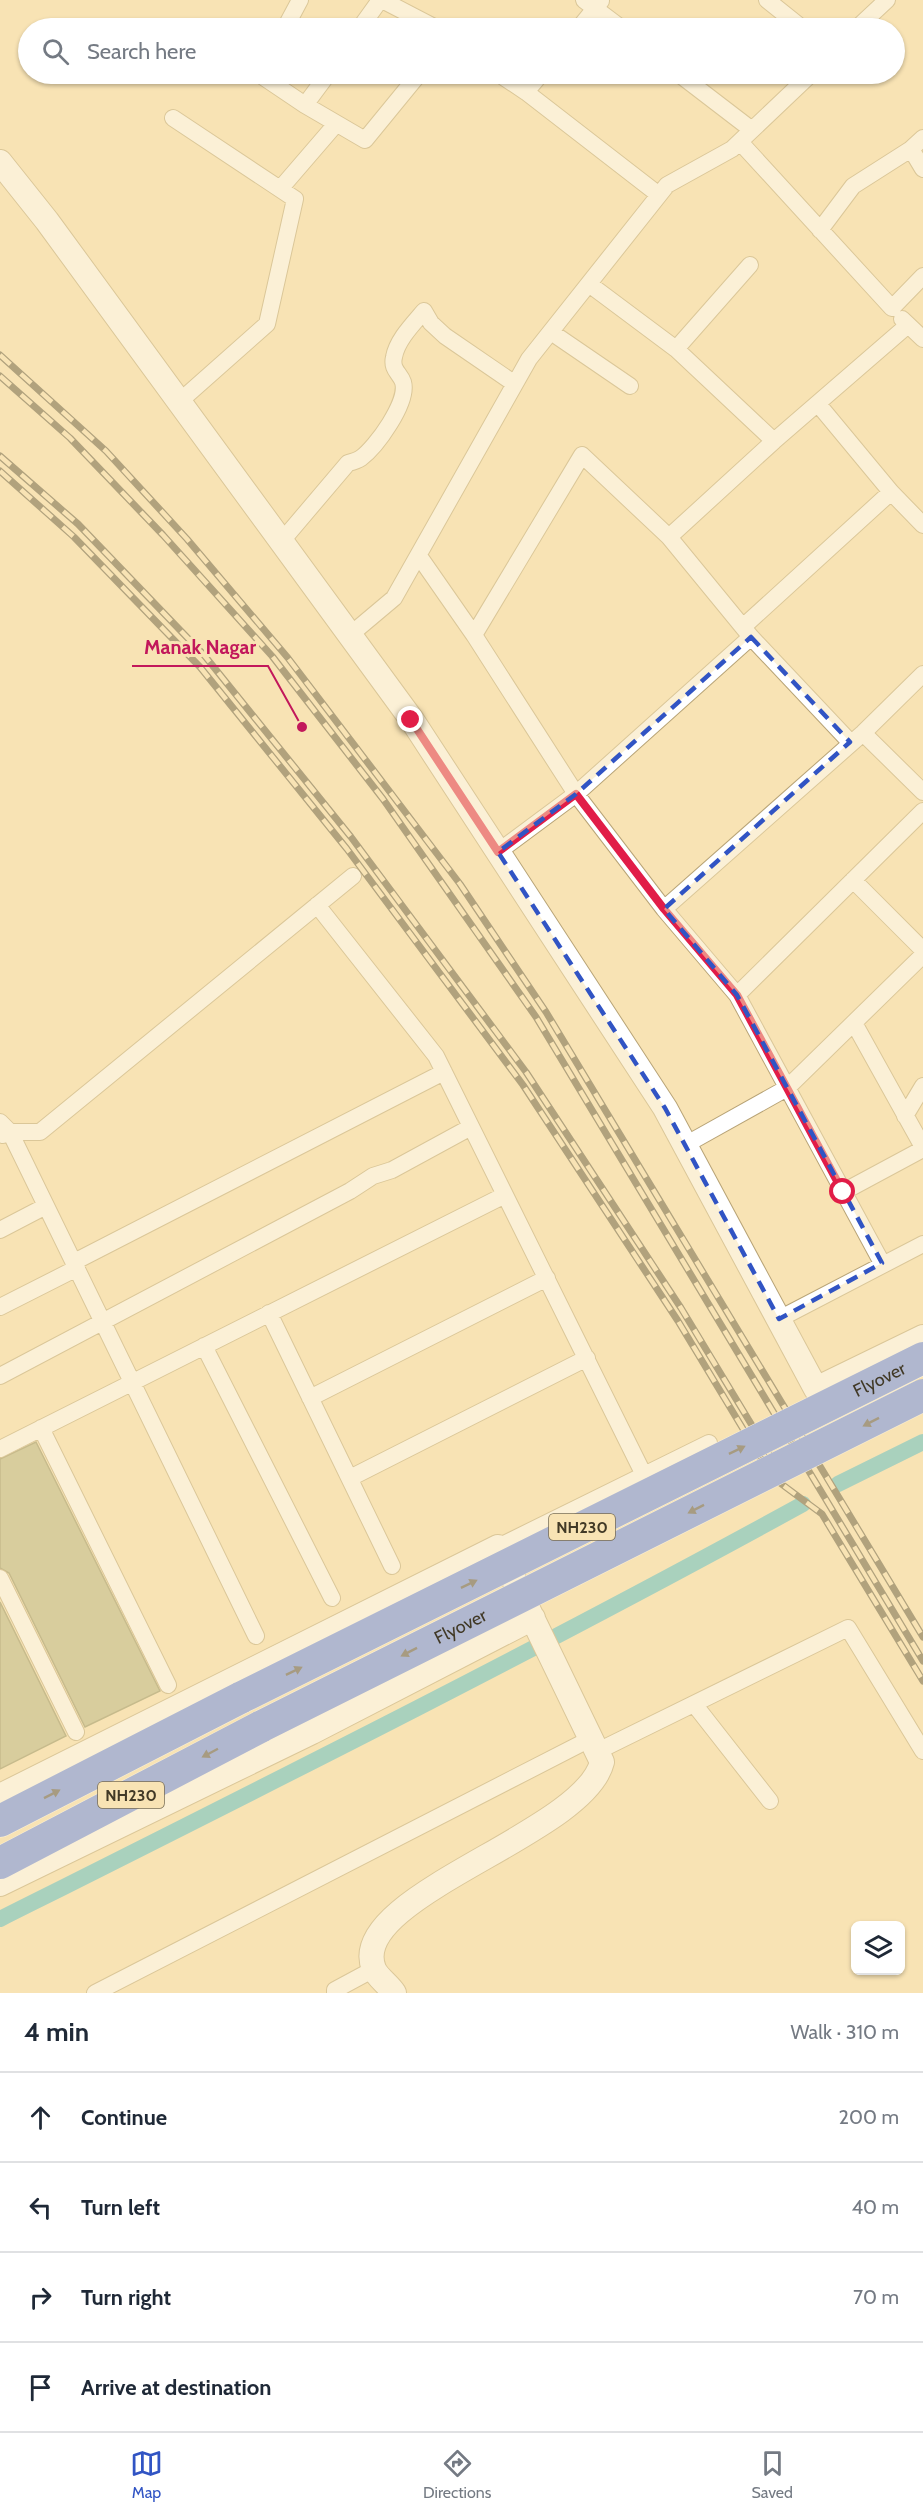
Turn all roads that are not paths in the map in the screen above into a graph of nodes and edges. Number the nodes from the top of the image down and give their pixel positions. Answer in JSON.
{"nodes":[{"id":1,"x":300,"y":0,"type":"edge"},
{"id":2,"x":381,"y":0,"type":"edge"},
{"id":3,"x":766,"y":0,"type":"edge"},
{"id":4,"x":887,"y":0,"type":"edge"},
{"id":5,"x":594,"y":3,"type":"edge"},
{"id":6,"x":290,"y":18,"type":"edge"},
{"id":7,"x":368,"y":18,"type":"edge"},
{"id":8,"x":416,"y":18,"type":"edge"},
{"id":9,"x":585,"y":18,"type":"edge"},
{"id":10,"x":610,"y":18,"type":"edge"},
{"id":11,"x":789,"y":18,"type":"edge"},
{"id":12,"x":868,"y":18,"type":"edge"},
{"id":13,"x":274,"y":84,"type":"edge"},
{"id":14,"x":321,"y":84,"type":"edge"},
{"id":15,"x":411,"y":84,"type":"edge"},
{"id":16,"x":514,"y":84,"type":"edge"},
{"id":17,"x":533,"y":84,"type":"edge"},
{"id":18,"x":690,"y":84,"type":"edge"},
{"id":19,"x":801,"y":84,"type":"edge"},
{"id":20,"x":526,"y":92,"type":"junction"},
{"id":21,"x":305,"y":105,"type":"junction"},
{"id":22,"x":173,"y":118,"type":"dead end"},
{"id":23,"x":336,"y":124,"type":"junction"},
{"id":24,"x":746,"y":136,"type":"junction"},
{"id":25,"x":917,"y":144,"type":"edge"},
{"id":26,"x":0,"y":162,"type":"edge"},
{"id":27,"x":923,"y":169,"type":"edge"},
{"id":28,"x":280,"y":189,"type":"junction"},
{"id":29,"x":659,"y":195,"type":"junction"},
{"id":30,"x":820,"y":230,"type":"junction"},
{"id":31,"x":750,"y":265,"type":"dead end"},
{"id":32,"x":923,"y":276,"type":"edge"},
{"id":33,"x":589,"y":284,"type":"junction"},
{"id":34,"x":892,"y":308,"type":"junction"},
{"id":35,"x":908,"y":325,"type":"junction"},
{"id":36,"x":551,"y":332,"type":"junction"},
{"id":37,"x":923,"y":339,"type":"edge"},
{"id":38,"x":676,"y":349,"type":"junction"},
{"id":39,"x":515,"y":384,"type":"junction"},
{"id":40,"x":630,"y":386,"type":"dead end"},
{"id":41,"x":179,"y":402,"type":"junction"},
{"id":42,"x":818,"y":404,"type":"junction"},
{"id":43,"x":774,"y":441,"type":"junction"},
{"id":44,"x":891,"y":492,"type":"junction"},
{"id":45,"x":923,"y":525,"type":"edge"},
{"id":46,"x":669,"y":537,"type":"junction"},
{"id":47,"x":281,"y":542,"type":"junction"},
{"id":48,"x":419,"y":556,"type":"junction"},
{"id":49,"x":748,"y":632,"type":"junction"},
{"id":50,"x":350,"y":635,"type":"junction"},
{"id":51,"x":474,"y":635,"type":"junction"},
{"id":52,"x":923,"y":674,"type":"edge"},
{"id":53,"x":857,"y":737,"type":"junction"},
{"id":54,"x":923,"y":792,"type":"edge"},
{"id":55,"x":576,"y":794,"type":"junction"},
{"id":56,"x":923,"y":811,"type":"edge"},
{"id":57,"x":498,"y":852,"type":"junction"},
{"id":58,"x":353,"y":876,"type":"dead end"},
{"id":59,"x":853,"y":880,"type":"junction"},
{"id":60,"x":317,"y":905,"type":"junction"},
{"id":61,"x":664,"y":909,"type":"junction"},
{"id":62,"x":923,"y":950,"type":"edge"},
{"id":63,"x":923,"y":955,"type":"edge"},
{"id":64,"x":737,"y":995,"type":"junction"},
{"id":65,"x":854,"y":1023,"type":"junction"},
{"id":66,"x":444,"y":1072,"type":"junction"},
{"id":67,"x":923,"y":1086,"type":"edge"},
{"id":68,"x":787,"y":1088,"type":"junction"},
{"id":69,"x":905,"y":1116,"type":"junction"},
{"id":70,"x":471,"y":1127,"type":"junction"},
{"id":71,"x":3,"y":1130,"type":"edge"},
{"id":72,"x":685,"y":1145,"type":"junction"},
{"id":73,"x":923,"y":1148,"type":"edge"},
{"id":74,"x":843,"y":1192,"type":"junction"},
{"id":75,"x":505,"y":1195,"type":"junction"},
{"id":76,"x":46,"y":1206,"type":"junction"},
{"id":77,"x":0,"y":1230,"type":"edge"},
{"id":78,"x":923,"y":1244,"type":"edge"},
{"id":79,"x":882,"y":1263,"type":"junction"},
{"id":80,"x":75,"y":1265,"type":"junction"},
{"id":81,"x":547,"y":1278,"type":"junction"},
{"id":82,"x":0,"y":1307,"type":"edge"},
{"id":83,"x":269,"y":1313,"type":"junction"},
{"id":84,"x":779,"y":1319,"type":"junction"},
{"id":85,"x":104,"y":1322,"type":"junction"},
{"id":86,"x":923,"y":1337,"type":"edge"},
{"id":87,"x":204,"y":1346,"type":"junction"},
{"id":88,"x":587,"y":1358,"type":"junction"},
{"id":89,"x":923,"y":1358,"type":"edge"},
{"id":90,"x":0,"y":1376,"type":"edge"},
{"id":91,"x":133,"y":1381,"type":"junction"},
{"id":92,"x":923,"y":1395,"type":"edge"},
{"id":93,"x":310,"y":1398,"type":"junction"},
{"id":94,"x":41,"y":1428,"type":"junction"},
{"id":95,"x":709,"y":1443,"type":"dead end"},
{"id":96,"x":0,"y":1449,"type":"edge"},
{"id":97,"x":644,"y":1475,"type":"junction"},
{"id":98,"x":350,"y":1478,"type":"junction"},
{"id":99,"x":498,"y":1546,"type":"junction"},
{"id":100,"x":392,"y":1566,"type":"dead end"},
{"id":101,"x":0,"y":1578,"type":"edge"},
{"id":102,"x":332,"y":1598,"type":"dead end"},
{"id":103,"x":535,"y":1623,"type":"junction"},
{"id":104,"x":256,"y":1636,"type":"dead end"},
{"id":105,"x":168,"y":1684,"type":"dead end"},
{"id":106,"x":694,"y":1704,"type":"junction"},
{"id":107,"x":76,"y":1732,"type":"dead end"},
{"id":108,"x":595,"y":1745,"type":"junction"},
{"id":109,"x":923,"y":1751,"type":"edge"},
{"id":110,"x":0,"y":1796,"type":"edge"},
{"id":111,"x":770,"y":1801,"type":"dead end"},
{"id":112,"x":0,"y":1821,"type":"edge"},
{"id":113,"x":0,"y":1863,"type":"edge"},
{"id":114,"x":0,"y":1884,"type":"edge"},
{"id":115,"x":374,"y":1969,"type":"junction"},
{"id":116,"x":95,"y":1993,"type":"edge"},
{"id":117,"x":335,"y":1993,"type":"edge"},
{"id":118,"x":394,"y":1993,"type":"edge"}],
"edges":[{"from":1,"to":6,"type":"street"},
{"from":2,"to":7,"type":"street"},
{"from":2,"to":8,"type":"street"},
{"from":3,"to":11,"type":"street"},
{"from":4,"to":12,"type":"street"},
{"from":5,"to":9,"type":"street"},
{"from":5,"to":10,"type":"street"},
{"from":13,"to":21,"type":"street"},
{"from":14,"to":21,"type":"street"},
{"from":15,"to":23,"type":"street"},
{"from":16,"to":20,"type":"street"},
{"from":17,"to":20,"type":"street"},
{"from":18,"to":24,"type":"street"},
{"from":19,"to":24,"type":"street"},
{"from":20,"to":29,"type":"street"},
{"from":21,"to":23,"type":"street"},
{"from":22,"to":28,"type":"street"},
{"from":23,"to":28,"type":"street"},
{"from":24,"to":29,"type":"street"},
{"from":24,"to":30,"type":"street"},
{"from":25,"to":27,"type":"street"},
{"from":25,"to":30,"type":"street"},
{"from":26,"to":41,"type":"street"},
{"from":28,"to":41,"type":"street"},
{"from":29,"to":33,"type":"street"},
{"from":30,"to":34,"type":"street"},
{"from":31,"to":38,"type":"street"},
{"from":32,"to":34,"type":"street"},
{"from":33,"to":36,"type":"street"},
{"from":33,"to":38,"type":"street"},
{"from":34,"to":35,"type":"street"},
{"from":35,"to":37,"type":"street"},
{"from":35,"to":42,"type":"street"},
{"from":36,"to":39,"type":"street"},
{"from":36,"to":40,"type":"street"},
{"from":38,"to":43,"type":"street"},
{"from":39,"to":47,"type":"street"},
{"from":39,"to":48,"type":"street"},
{"from":41,"to":47,"type":"street"},
{"from":42,"to":43,"type":"street"},
{"from":42,"to":44,"type":"street"},
{"from":43,"to":46,"type":"street"},
{"from":44,"to":45,"type":"street"},
{"from":44,"to":49,"type":"street"},
{"from":46,"to":49,"type":"street"},
{"from":46,"to":51,"type":"street"},
{"from":47,"to":50,"type":"street"},
{"from":48,"to":50,"type":"street"},
{"from":48,"to":51,"type":"street"},
{"from":49,"to":53,"type":"street"},
{"from":49,"to":55,"type":"street"},
{"from":50,"to":57,"type":"street"},
{"from":51,"to":55,"type":"street"},
{"from":52,"to":53,"type":"street"},
{"from":53,"to":54,"type":"street"},
{"from":53,"to":61,"type":"street"},
{"from":55,"to":57,"type":"street"},
{"from":55,"to":61,"type":"street"},
{"from":56,"to":59,"type":"street"},
{"from":57,"to":72,"type":"street"},
{"from":58,"to":60,"type":"street"},
{"from":59,"to":62,"type":"street"},
{"from":59,"to":64,"type":"street"},
{"from":60,"to":66,"type":"street"},
{"from":60,"to":71,"type":"street"},
{"from":61,"to":64,"type":"street"},
{"from":63,"to":65,"type":"street"},
{"from":64,"to":68,"type":"street"},
{"from":65,"to":68,"type":"street"},
{"from":65,"to":69,"type":"street"},
{"from":66,"to":70,"type":"street"},
{"from":66,"to":80,"type":"street"},
{"from":67,"to":69,"type":"street"},
{"from":68,"to":72,"type":"street"},
{"from":68,"to":74,"type":"street"},
{"from":69,"to":73,"type":"street"},
{"from":70,"to":75,"type":"street"},
{"from":70,"to":85,"type":"street"},
{"from":71,"to":76,"type":"street"},
{"from":72,"to":84,"type":"street"},
{"from":73,"to":74,"type":"street"},
{"from":74,"to":79,"type":"street"},
{"from":75,"to":81,"type":"street"},
{"from":75,"to":83,"type":"street"},
{"from":76,"to":77,"type":"street"},
{"from":76,"to":80,"type":"street"},
{"from":78,"to":79,"type":"street"},
{"from":79,"to":84,"type":"street"},
{"from":80,"to":82,"type":"street"},
{"from":80,"to":85,"type":"street"},
{"from":81,"to":88,"type":"street"},
{"from":81,"to":93,"type":"street"},
{"from":83,"to":87,"type":"street"},
{"from":83,"to":93,"type":"street"},
{"from":84,"to":86,"type":"street"},
{"from":85,"to":90,"type":"street"},
{"from":85,"to":91,"type":"street"},
{"from":87,"to":91,"type":"street"},
{"from":87,"to":102,"type":"street"},
{"from":88,"to":97,"type":"street"},
{"from":88,"to":98,"type":"street"},
{"from":112,"to":89,"type":"highway","name":"Flyover","number":"NH230","one_way":true,"bridge":true},
{"from":91,"to":94,"type":"street"},
{"from":91,"to":104,"type":"street"},
{"from":92,"to":113,"type":"highway","name":"Flyover","number":"NH230","one_way":true,"bridge":true},
{"from":93,"to":98,"type":"street"},
{"from":94,"to":96,"type":"street"},
{"from":94,"to":105,"type":"street"},
{"from":95,"to":97,"type":"street"},
{"from":97,"to":99,"type":"street"},
{"from":98,"to":100,"type":"street"},
{"from":99,"to":103,"type":"street"},
{"from":99,"to":110,"type":"street"},
{"from":101,"to":107,"type":"street"},
{"from":103,"to":108,"type":"street"},
{"from":103,"to":114,"type":"street"},
{"from":106,"to":108,"type":"street"},
{"from":106,"to":109,"type":"street"},
{"from":106,"to":111,"type":"street"},
{"from":108,"to":115,"type":"street"},
{"from":108,"to":116,"type":"street"},
{"from":115,"to":117,"type":"street"},
{"from":115,"to":118,"type":"street"}]}
